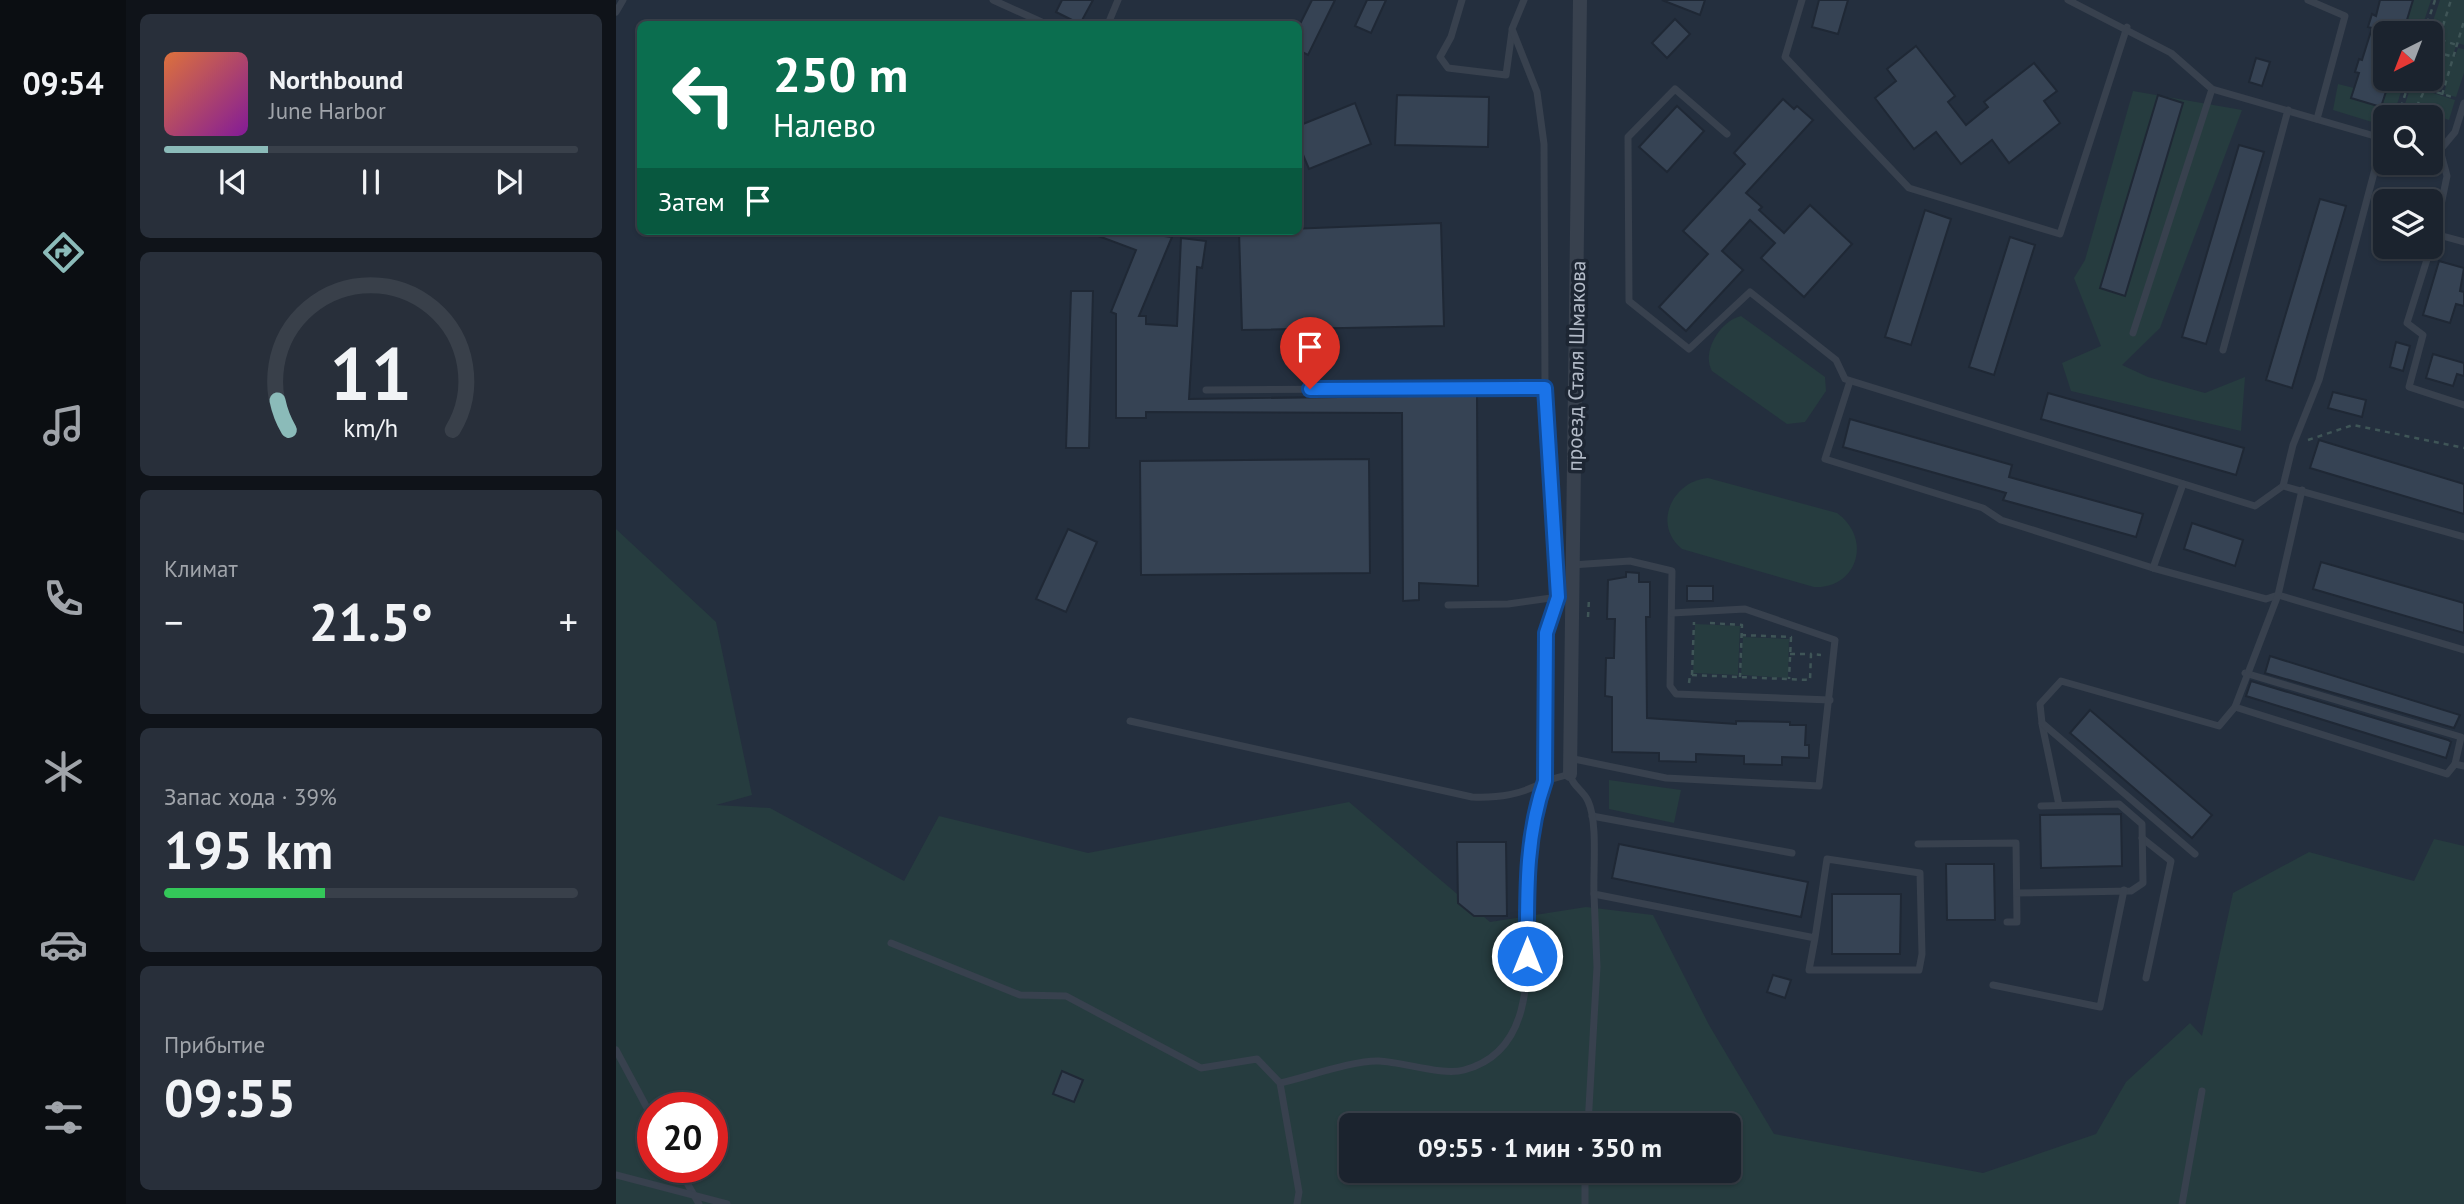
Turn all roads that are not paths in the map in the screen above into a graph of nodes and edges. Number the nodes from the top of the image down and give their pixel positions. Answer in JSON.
{"nodes":[{"id":1,"x":623,"y":0,"type":"edge"},
{"id":2,"x":993,"y":0,"type":"edge"},
{"id":3,"x":1118,"y":0,"type":"edge"},
{"id":4,"x":1462,"y":0,"type":"edge"},
{"id":5,"x":1524,"y":0,"type":"edge"},
{"id":6,"x":1580,"y":0,"type":"edge"},
{"id":7,"x":1802,"y":0,"type":"edge"},
{"id":8,"x":2068,"y":0,"type":"edge"},
{"id":9,"x":2308,"y":0,"type":"edge"},
{"id":10,"x":616,"y":12,"type":"edge"},
{"id":11,"x":1039,"y":21,"type":"edge"},
{"id":12,"x":1109,"y":21,"type":"edge"},
{"id":13,"x":2127,"y":27,"type":"junction"},
{"id":14,"x":1512,"y":29,"type":"junction"},
{"id":15,"x":2212,"y":89,"type":"junction"},
{"id":16,"x":2464,"y":102,"type":"edge"},
{"id":17,"x":2288,"y":110,"type":"junction"},
{"id":18,"x":2317,"y":119,"type":"junction"},
{"id":19,"x":2455,"y":130,"type":"junction"},
{"id":20,"x":2464,"y":132,"type":"edge"},
{"id":21,"x":1727,"y":134,"type":"dead end"},
{"id":22,"x":2373,"y":136,"type":"edge"},
{"id":23,"x":2443,"y":146,"type":"edge"},
{"id":24,"x":2443,"y":161,"type":"edge"},
{"id":25,"x":2374,"y":175,"type":"edge"},
{"id":26,"x":2443,"y":195,"type":"edge"},
{"id":27,"x":2443,"y":236,"type":"edge"},
{"id":28,"x":2464,"y":242,"type":"edge"},
{"id":29,"x":2427,"y":259,"type":"edge"},
{"id":30,"x":2133,"y":333,"type":"dead end"},
{"id":31,"x":2223,"y":350,"type":"dead end"},
{"id":32,"x":1850,"y":381,"type":"junction"},
{"id":33,"x":1545,"y":388,"type":"junction"},
{"id":34,"x":1206,"y":390,"type":"dead end"},
{"id":35,"x":2464,"y":405,"type":"edge"},
{"id":36,"x":2183,"y":484,"type":"junction"},
{"id":37,"x":2283,"y":486,"type":"junction"},
{"id":38,"x":2302,"y":490,"type":"junction"},
{"id":39,"x":2464,"y":537,"type":"edge"},
{"id":40,"x":1573,"y":565,"type":"junction"},
{"id":41,"x":2152,"y":568,"type":"junction"},
{"id":42,"x":2278,"y":594,"type":"junction"},
{"id":43,"x":1558,"y":597,"type":"junction"},
{"id":44,"x":1448,"y":605,"type":"dead end"},
{"id":45,"x":1672,"y":613,"type":"junction"},
{"id":46,"x":2464,"y":650,"type":"edge"},
{"id":47,"x":2245,"y":673,"type":"junction"},
{"id":48,"x":1830,"y":700,"type":"junction"},
{"id":49,"x":2235,"y":707,"type":"junction"},
{"id":50,"x":1130,"y":721,"type":"dead end"},
{"id":51,"x":2042,"y":723,"type":"junction"},
{"id":52,"x":1569,"y":758,"type":"junction"},
{"id":53,"x":2455,"y":764,"type":"junction"},
{"id":54,"x":2464,"y":766,"type":"edge"},
{"id":55,"x":1570,"y":774,"type":"junction"},
{"id":56,"x":1545,"y":781,"type":"junction"},
{"id":57,"x":2059,"y":805,"type":"junction"},
{"id":58,"x":2041,"y":806,"type":"dead end"},
{"id":59,"x":1592,"y":816,"type":"junction"},
{"id":60,"x":2142,"y":838,"type":"junction"},
{"id":61,"x":1918,"y":844,"type":"dead end"},
{"id":62,"x":1792,"y":853,"type":"dead end"},
{"id":63,"x":2195,"y":854,"type":"dead end"},
{"id":64,"x":2124,"y":890,"type":"junction"},
{"id":65,"x":2017,"y":893,"type":"junction"},
{"id":66,"x":1594,"y":894,"type":"junction"},
{"id":67,"x":2007,"y":922,"type":"dead end"},
{"id":68,"x":1815,"y":939,"type":"junction"},
{"id":69,"x":891,"y":943,"type":"dead end"},
{"id":70,"x":2146,"y":978,"type":"dead end"},
{"id":71,"x":1993,"y":985,"type":"dead end"},
{"id":72,"x":616,"y":1050,"type":"edge"},
{"id":73,"x":1280,"y":1083,"type":"junction"},
{"id":74,"x":2202,"y":1091,"type":"dead end"},
{"id":75,"x":639,"y":1092,"type":"edge"},
{"id":76,"x":1589,"y":1113,"type":"edge"},
{"id":77,"x":616,"y":1175,"type":"edge"},
{"id":78,"x":687,"y":1183,"type":"edge"},
{"id":79,"x":1586,"y":1183,"type":"edge"},
{"id":80,"x":692,"y":1193,"type":"junction"},
{"id":81,"x":699,"y":1204,"type":"edge"},
{"id":82,"x":727,"y":1204,"type":"edge"},
{"id":83,"x":1297,"y":1204,"type":"edge"},
{"id":84,"x":1585,"y":1204,"type":"edge"},
{"id":85,"x":2182,"y":1204,"type":"edge"}],
"edges":[{"from":1,"to":10,"type":"lane"},
{"from":2,"to":11,"type":"lane"},
{"from":3,"to":12,"type":"lane"},
{"from":4,"to":14,"type":"lane"},
{"from":5,"to":14,"type":"lane"},
{"from":6,"to":40,"type":"street","name":"проезд Сталя Шмакова"},
{"from":7,"to":13,"type":"lane"},
{"from":8,"to":13,"type":"lane"},
{"from":9,"to":18,"type":"lane"},
{"from":13,"to":15,"type":"lane"},
{"from":14,"to":33,"type":"lane"},
{"from":15,"to":17,"type":"lane"},
{"from":15,"to":30,"type":"lane"},
{"from":16,"to":19,"type":"lane"},
{"from":17,"to":18,"type":"lane"},
{"from":17,"to":31,"type":"lane"},
{"from":18,"to":22,"type":"lane"},
{"from":19,"to":20,"type":"lane"},
{"from":19,"to":23,"type":"lane"},
{"from":21,"to":32,"type":"lane"},
{"from":24,"to":26,"type":"lane"},
{"from":25,"to":37,"type":"lane"},
{"from":27,"to":28,"type":"lane"},
{"from":29,"to":35,"type":"lane"},
{"from":32,"to":36,"type":"lane"},
{"from":32,"to":41,"type":"lane"},
{"from":33,"to":34,"type":"lane"},
{"from":33,"to":43,"type":"lane"},
{"from":36,"to":37,"type":"lane"},
{"from":36,"to":41,"type":"lane"},
{"from":37,"to":38,"type":"lane"},
{"from":38,"to":39,"type":"lane"},
{"from":38,"to":42,"type":"lane"},
{"from":40,"to":45,"type":"lane"},
{"from":40,"to":52,"type":"street","name":"проезд Сталя Шмакова"},
{"from":41,"to":42,"type":"lane"},
{"from":42,"to":46,"type":"lane"},
{"from":42,"to":47,"type":"lane"},
{"from":43,"to":44,"type":"lane"},
{"from":43,"to":56,"type":"lane"},
{"from":45,"to":48,"type":"lane"},
{"from":45,"to":48,"type":"lane"},
{"from":47,"to":49,"type":"lane"},
{"from":47,"to":53,"type":"lane"},
{"from":48,"to":52,"type":"lane"},
{"from":49,"to":51,"type":"lane"},
{"from":49,"to":53,"type":"lane"},
{"from":50,"to":56,"type":"lane"},
{"from":51,"to":57,"type":"lane"},
{"from":51,"to":63,"type":"lane"},
{"from":52,"to":55,"type":"street","name":"проезд Сталя Шмакова"},
{"from":53,"to":54,"type":"lane"},
{"from":55,"to":56,"type":"lane"},
{"from":55,"to":59,"type":"lane"},
{"from":56,"to":73,"type":"lane"},
{"from":57,"to":58,"type":"lane"},
{"from":57,"to":60,"type":"lane"},
{"from":59,"to":62,"type":"lane"},
{"from":59,"to":66,"type":"lane"},
{"from":60,"to":64,"type":"lane"},
{"from":60,"to":70,"type":"lane"},
{"from":61,"to":65,"type":"lane"},
{"from":64,"to":65,"type":"lane"},
{"from":64,"to":71,"type":"lane"},
{"from":65,"to":67,"type":"lane"},
{"from":66,"to":68,"type":"lane"},
{"from":66,"to":76,"type":"lane"},
{"from":68,"to":68,"type":"lane"},
{"from":69,"to":73,"type":"lane"},
{"from":72,"to":75,"type":"lane"},
{"from":73,"to":83,"type":"lane"},
{"from":74,"to":85,"type":"lane"},
{"from":77,"to":80,"type":"lane"},
{"from":78,"to":80,"type":"lane"},
{"from":79,"to":84,"type":"lane"},
{"from":80,"to":81,"type":"lane"},
{"from":80,"to":82,"type":"lane"}]}
